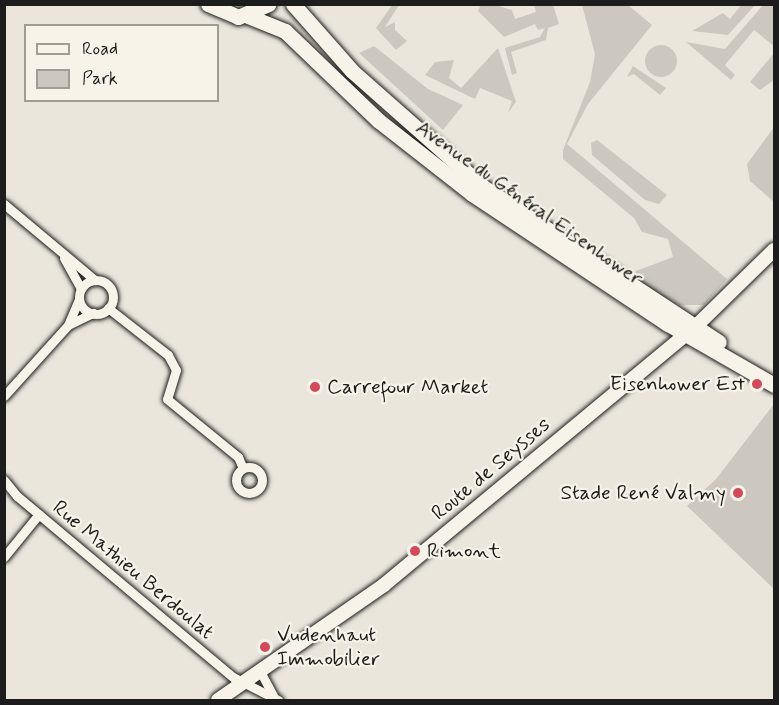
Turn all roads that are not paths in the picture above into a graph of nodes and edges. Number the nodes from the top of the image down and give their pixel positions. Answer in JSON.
{"nodes":[{"id":1,"x":208,"y":4,"type":"edge"},
{"id":2,"x":268,"y":4,"type":"edge"},
{"id":3,"x":293,"y":4,"type":"edge"},
{"id":4,"x":248,"y":16,"type":"junction"},
{"id":5,"x":4,"y":204,"type":"edge"},
{"id":6,"x":774,"y":250,"type":"edge"},
{"id":7,"x":64,"y":258,"type":"junction"},
{"id":8,"x":95,"y":280,"type":"junction"},
{"id":9,"x":80,"y":294,"type":"junction"},
{"id":10,"x":108,"y":308,"type":"junction"},
{"id":11,"x":93,"y":313,"type":"junction"},
{"id":12,"x":68,"y":325,"type":"junction"},
{"id":13,"x":691,"y":330,"type":"junction"},
{"id":14,"x":774,"y":375,"type":"edge"},
{"id":15,"x":774,"y":385,"type":"edge"},
{"id":16,"x":4,"y":396,"type":"edge"},
{"id":17,"x":243,"y":468,"type":"dead end"},
{"id":18,"x":4,"y":480,"type":"edge"},
{"id":19,"x":39,"y":514,"type":"junction"},
{"id":20,"x":4,"y":557,"type":"edge"},
{"id":21,"x":260,"y":671,"type":"junction"},
{"id":22,"x":243,"y":683,"type":"junction"},
{"id":23,"x":218,"y":700,"type":"edge"},
{"id":24,"x":276,"y":700,"type":"edge"}],
"edges":[{"from":1,"to":4,"type":"main road","name":"Avenue du Général Eisenhower"},
{"from":2,"to":4,"type":"main road"},
{"from":3,"to":13,"type":"main road","name":"Avenue du Général Eisenhower"},
{"from":4,"to":13,"type":"main road","name":"Avenue du Général Eisenhower"},
{"from":5,"to":7,"type":"street"},
{"from":6,"to":13,"type":"main road","name":"Route de Seysses"},
{"from":7,"to":8,"type":"street"},
{"from":7,"to":9,"type":"street"},
{"from":8,"to":9,"type":"street"},
{"from":8,"to":10,"type":"street"},
{"from":9,"to":11,"type":"street"},
{"from":9,"to":12,"type":"street"},
{"from":10,"to":11,"type":"street"},
{"from":10,"to":17,"type":"street"},
{"from":11,"to":12,"type":"street"},
{"from":12,"to":16,"type":"street"},
{"from":13,"to":14,"type":"main road","name":"Avenue du Général Eisenhower"},
{"from":13,"to":15,"type":"main road","name":"Avenue du Général Eisenhower"},
{"from":13,"to":21,"type":"main road","name":"Route de Seysses"},
{"from":18,"to":19,"type":"street","name":"Rue Mathieu Berdoulat"},
{"from":19,"to":20,"type":"street"},
{"from":19,"to":22,"type":"street","name":"Rue Mathieu Berdoulat"},
{"from":21,"to":22,"type":"main road","name":"Route de Seysses"},
{"from":21,"to":24,"type":"street"},
{"from":22,"to":23,"type":"main road","name":"Route de Seysses"},
{"from":22,"to":24,"type":"street","name":"Rue Mathieu Berdoulat"}]}
